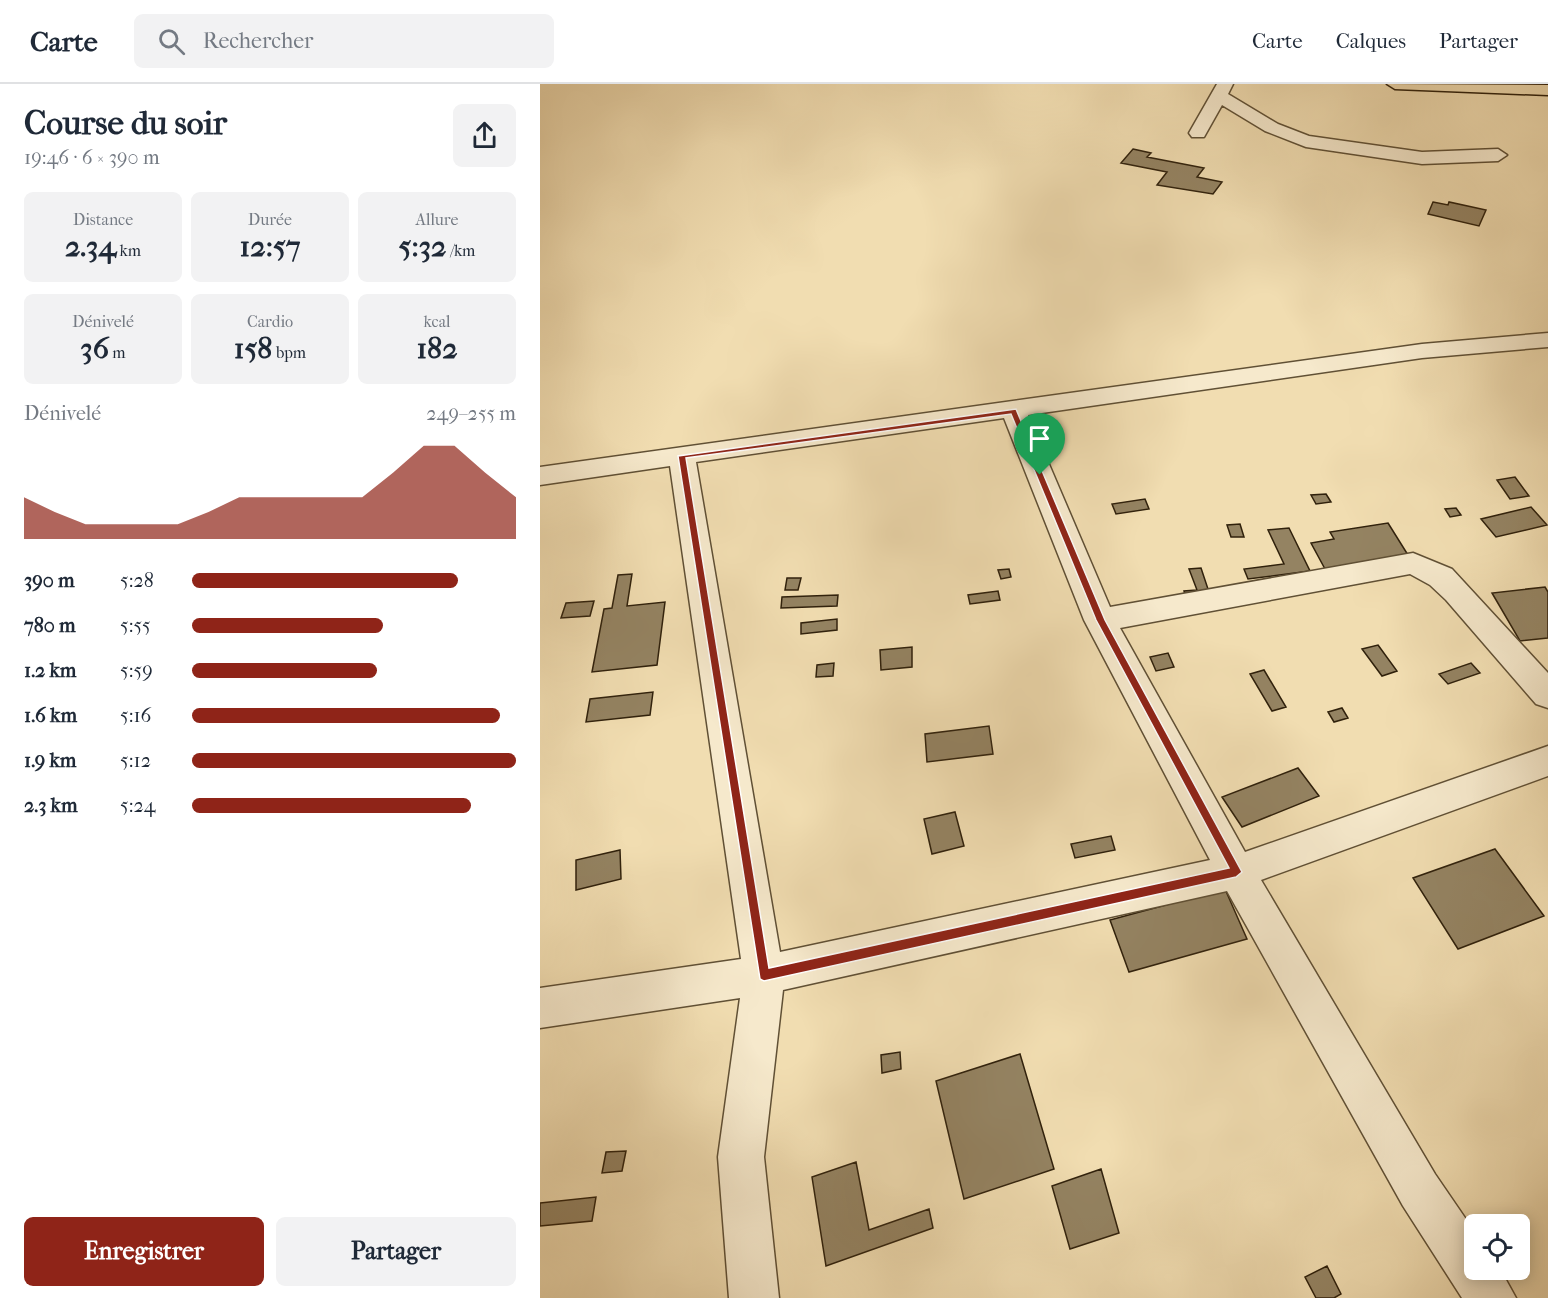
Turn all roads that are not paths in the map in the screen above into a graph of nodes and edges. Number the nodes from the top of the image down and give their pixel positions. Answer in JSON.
{"nodes":[{"id":1,"x":1395,"y":84,"type":"edge"},
{"id":2,"x":1409,"y":84,"type":"edge"},
{"id":3,"x":1222,"y":90,"type":"edge"},
{"id":4,"x":1548,"y":90,"type":"edge"},
{"id":5,"x":1198,"y":133,"type":"dead end"},
{"id":6,"x":1498,"y":155,"type":"dead end"},
{"id":7,"x":1548,"y":340,"type":"edge"},
{"id":8,"x":1014,"y":411,"type":"junction"},
{"id":9,"x":682,"y":456,"type":"junction"},
{"id":10,"x":540,"y":476,"type":"edge"},
{"id":11,"x":1100,"y":620,"type":"junction"},
{"id":12,"x":1548,"y":695,"type":"edge"},
{"id":13,"x":1548,"y":761,"type":"edge"},
{"id":14,"x":1236,"y":872,"type":"junction"},
{"id":15,"x":764,"y":975,"type":"junction"},
{"id":16,"x":540,"y":1008,"type":"edge"},
{"id":17,"x":754,"y":1298,"type":"edge"},
{"id":18,"x":1491,"y":1298,"type":"edge"}],
"edges":[{"from":1,"to":2,"type":"main road"},
{"from":2,"to":4,"type":"main road"},
{"from":3,"to":5,"type":"street"},
{"from":3,"to":6,"type":"street"},
{"from":7,"to":8,"type":"street"},
{"from":8,"to":9,"type":"street"},
{"from":8,"to":11,"type":"street"},
{"from":9,"to":10,"type":"street"},
{"from":9,"to":15,"type":"street"},
{"from":11,"to":12,"type":"street"},
{"from":11,"to":14,"type":"street"},
{"from":13,"to":14,"type":"street"},
{"from":14,"to":15,"type":"street"},
{"from":14,"to":18,"type":"street"},
{"from":15,"to":16,"type":"street"},
{"from":15,"to":17,"type":"street"}]}
